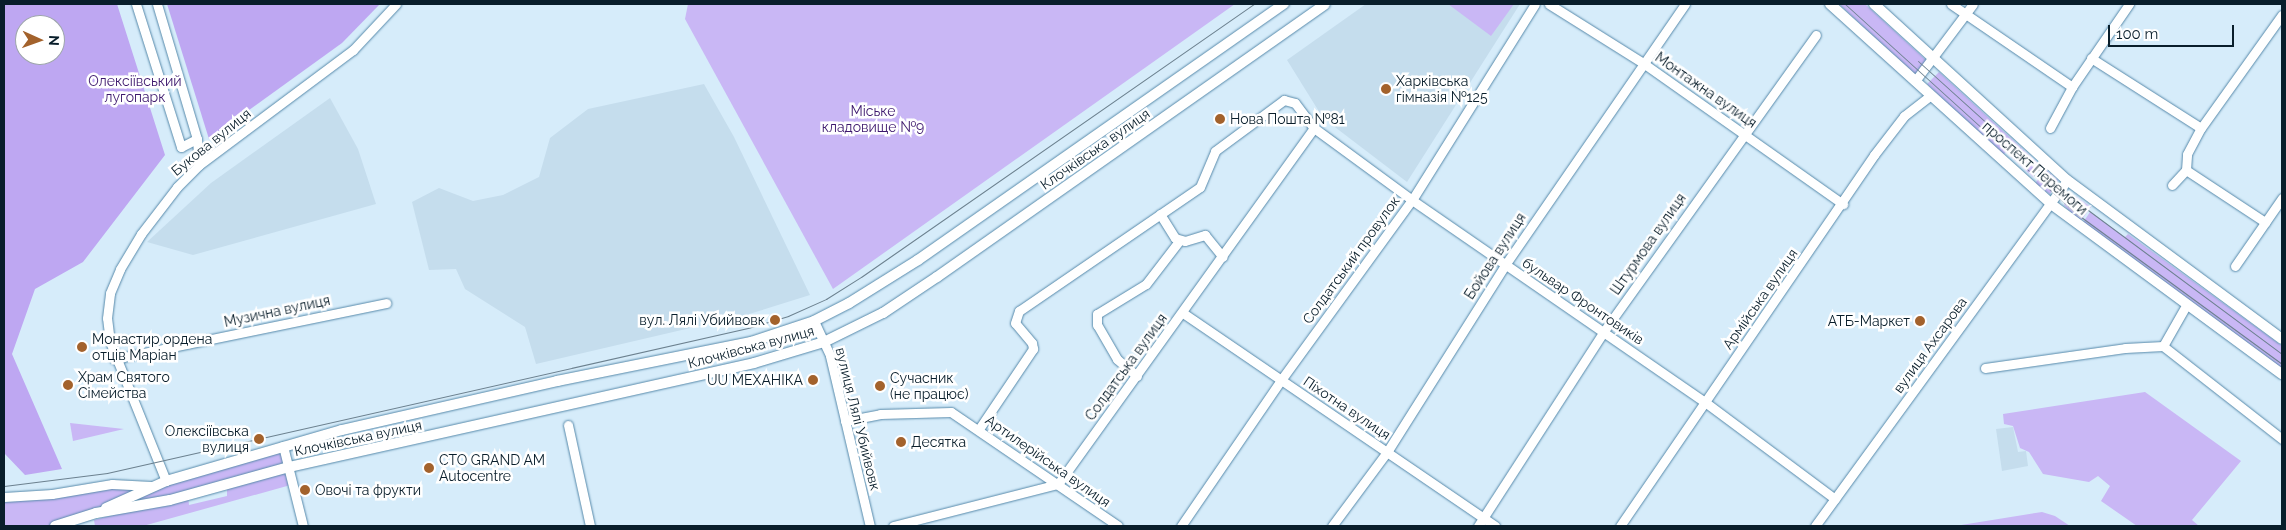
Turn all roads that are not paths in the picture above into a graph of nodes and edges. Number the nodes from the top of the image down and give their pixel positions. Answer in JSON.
{"nodes":[{"id":1,"x":136,"y":4,"type":"edge"},
{"id":2,"x":157,"y":4,"type":"edge"},
{"id":3,"x":396,"y":4,"type":"edge"},
{"id":4,"x":1284,"y":4,"type":"edge"},
{"id":5,"x":1325,"y":4,"type":"edge"},
{"id":6,"x":1534,"y":4,"type":"edge"},
{"id":7,"x":1549,"y":4,"type":"edge"},
{"id":8,"x":1685,"y":4,"type":"edge"},
{"id":9,"x":1830,"y":4,"type":"edge"},
{"id":10,"x":1874,"y":4,"type":"edge"},
{"id":11,"x":1951,"y":4,"type":"edge"},
{"id":12,"x":1972,"y":4,"type":"edge"},
{"id":13,"x":2129,"y":4,"type":"edge"},
{"id":14,"x":1965,"y":13,"type":"junction"},
{"id":15,"x":2282,"y":15,"type":"edge"},
{"id":16,"x":1816,"y":35,"type":"dead end"},
{"id":17,"x":1933,"y":58,"type":"junction"},
{"id":18,"x":2091,"y":58,"type":"junction"},
{"id":19,"x":1643,"y":63,"type":"junction"},
{"id":20,"x":1915,"y":81,"type":"junction"},
{"id":21,"x":2072,"y":87,"type":"junction"},
{"id":22,"x":1930,"y":96,"type":"junction"},
{"id":23,"x":1314,"y":128,"type":"junction"},
{"id":24,"x":2050,"y":128,"type":"dead end"},
{"id":25,"x":2201,"y":128,"type":"junction"},
{"id":26,"x":1742,"y":133,"type":"junction"},
{"id":27,"x":197,"y":139,"type":"junction"},
{"id":28,"x":199,"y":165,"type":"junction"},
{"id":29,"x":2186,"y":170,"type":"junction"},
{"id":30,"x":2067,"y":180,"type":"junction"},
{"id":31,"x":2172,"y":185,"type":"dead end"},
{"id":32,"x":2282,"y":198,"type":"edge"},
{"id":33,"x":1412,"y":200,"type":"junction"},
{"id":34,"x":1843,"y":204,"type":"junction"},
{"id":35,"x":2051,"y":204,"type":"junction"},
{"id":36,"x":1160,"y":214,"type":"junction"},
{"id":37,"x":2265,"y":222,"type":"junction"},
{"id":38,"x":1179,"y":241,"type":"junction"},
{"id":39,"x":1223,"y":257,"type":"junction"},
{"id":40,"x":1505,"y":265,"type":"junction"},
{"id":41,"x":2235,"y":266,"type":"dead end"},
{"id":42,"x":386,"y":303,"type":"dead end"},
{"id":43,"x":2187,"y":304,"type":"junction"},
{"id":44,"x":1183,"y":313,"type":"junction"},
{"id":45,"x":814,"y":320,"type":"junction"},
{"id":46,"x":1604,"y":331,"type":"junction"},
{"id":47,"x":2282,"y":339,"type":"edge"},
{"id":48,"x":824,"y":342,"type":"junction"},
{"id":49,"x":2163,"y":346,"type":"junction"},
{"id":50,"x":114,"y":359,"type":"junction"},
{"id":51,"x":1985,"y":368,"type":"dead end"},
{"id":52,"x":2282,"y":374,"type":"edge"},
{"id":53,"x":1137,"y":376,"type":"junction"},
{"id":54,"x":1281,"y":380,"type":"junction"},
{"id":55,"x":1705,"y":402,"type":"junction"},
{"id":56,"x":845,"y":421,"type":"junction"},
{"id":57,"x":568,"y":425,"type":"dead end"},
{"id":58,"x":978,"y":429,"type":"junction"},
{"id":59,"x":2282,"y":439,"type":"edge"},
{"id":60,"x":283,"y":446,"type":"junction"},
{"id":61,"x":1387,"y":452,"type":"junction"},
{"id":62,"x":289,"y":467,"type":"junction"},
{"id":63,"x":166,"y":481,"type":"junction"},
{"id":64,"x":1058,"y":484,"type":"junction"},
{"id":65,"x":151,"y":486,"type":"junction"},
{"id":66,"x":4,"y":496,"type":"edge"},
{"id":67,"x":1835,"y":499,"type":"junction"},
{"id":68,"x":96,"y":513,"type":"junction"},
{"id":69,"x":1481,"y":523,"type":"edge"},
{"id":70,"x":55,"y":526,"type":"edge"},
{"id":71,"x":303,"y":526,"type":"edge"},
{"id":72,"x":590,"y":526,"type":"edge"},
{"id":73,"x":870,"y":526,"type":"edge"},
{"id":74,"x":893,"y":526,"type":"edge"},
{"id":75,"x":1118,"y":526,"type":"edge"},
{"id":76,"x":1181,"y":526,"type":"edge"},
{"id":77,"x":1332,"y":526,"type":"edge"},
{"id":78,"x":1495,"y":526,"type":"edge"},
{"id":79,"x":1620,"y":526,"type":"edge"},
{"id":80,"x":1815,"y":526,"type":"edge"}],
"edges":[{"from":1,"to":27,"type":"street"},
{"from":2,"to":27,"type":"street"},
{"from":3,"to":28,"type":"street","name":"Букова вулиця"},
{"from":4,"to":45,"type":"main road","name":"Клочківська вулиця"},
{"from":5,"to":48,"type":"main road","name":"Клочківська вулиця"},
{"from":6,"to":33,"type":"street","name":"Солдатський провулок"},
{"from":7,"to":19,"type":"street","name":"Монтажна вулиця"},
{"from":8,"to":19,"type":"street","name":"Бойова вулиця"},
{"from":9,"to":20,"type":"main road","name":"проспект Перемоги"},
{"from":10,"to":17,"type":"main road","name":"проспект Перемоги"},
{"from":11,"to":14,"type":"street"},
{"from":12,"to":14,"type":"street"},
{"from":13,"to":18,"type":"street"},
{"from":14,"to":17,"type":"street"},
{"from":14,"to":21,"type":"street"},
{"from":15,"to":25,"type":"street"},
{"from":16,"to":26,"type":"street","name":"Штурмова вулиця"},
{"from":17,"to":20,"type":"street"},
{"from":17,"to":30,"type":"main road","name":"проспект Перемоги"},
{"from":18,"to":21,"type":"street"},
{"from":18,"to":25,"type":"street"},
{"from":19,"to":26,"type":"street","name":"Монтажна вулиця"},
{"from":19,"to":40,"type":"street","name":"Бойова вулиця"},
{"from":20,"to":22,"type":"main road","name":"проспект Перемоги"},
{"from":21,"to":24,"type":"street"},
{"from":22,"to":34,"type":"street","name":"Армійська вулиця"},
{"from":22,"to":35,"type":"main road","name":"проспект Перемоги"},
{"from":23,"to":33,"type":"street","name":"бульвар Фронтовиків"},
{"from":23,"to":36,"type":"street","name":"бульвар Фронтовиків"},
{"from":23,"to":39,"type":"street","name":"Солдатська вулиця"},
{"from":25,"to":29,"type":"street"},
{"from":26,"to":34,"type":"street","name":"Монтажна вулиця"},
{"from":26,"to":46,"type":"street","name":"Штурмова вулиця"},
{"from":27,"to":28,"type":"street"},
{"from":28,"to":50,"type":"street","name":"Букова вулиця"},
{"from":29,"to":31,"type":"street"},
{"from":29,"to":37,"type":"street"},
{"from":30,"to":35,"type":"street","name":"вулиця Ахсарова"},
{"from":30,"to":47,"type":"main road","name":"проспект Перемоги"},
{"from":32,"to":37,"type":"street"},
{"from":33,"to":40,"type":"street","name":"бульвар Фронтовиків"},
{"from":33,"to":54,"type":"street","name":"Солдатський провулок"},
{"from":34,"to":55,"type":"street","name":"Армійська вулиця"},
{"from":35,"to":43,"type":"main road","name":"проспект Перемоги"},
{"from":35,"to":67,"type":"street","name":"вулиця Ахсарова"},
{"from":36,"to":38,"type":"street"},
{"from":36,"to":58,"type":"street","name":"бульвар Фронтовиків"},
{"from":37,"to":41,"type":"street"},
{"from":38,"to":39,"type":"street"},
{"from":38,"to":53,"type":"street"},
{"from":39,"to":44,"type":"street","name":"Солдатська вулиця"},
{"from":40,"to":46,"type":"street","name":"бульвар Фронтовиків"},
{"from":40,"to":61,"type":"street","name":"Бойова вулиця"},
{"from":42,"to":50,"type":"street","name":"Музична вулиця"},
{"from":43,"to":49,"type":"street"},
{"from":43,"to":52,"type":"main road","name":"проспект Перемоги"},
{"from":44,"to":53,"type":"street","name":"Солдатська вулиця"},
{"from":44,"to":54,"type":"street","name":"Піхотна вулиця"},
{"from":45,"to":48,"type":"street","name":"вулиця Лялі Убийвовк"},
{"from":45,"to":60,"type":"main road","name":"Клочківська вулиця"},
{"from":46,"to":55,"type":"street","name":"бульвар Фронтовиків"},
{"from":46,"to":69,"type":"street","name":"Штурмова вулиця"},
{"from":48,"to":56,"type":"street","name":"вулиця Лялі Убийвовк"},
{"from":48,"to":62,"type":"main road","name":"Клочківська вулиця"},
{"from":49,"to":51,"type":"street"},
{"from":49,"to":59,"type":"street"},
{"from":50,"to":63,"type":"street","name":"Букова вулиця"},
{"from":53,"to":64,"type":"street","name":"Солдатська вулиця"},
{"from":54,"to":61,"type":"street","name":"Піхотна вулиця"},
{"from":54,"to":76,"type":"street","name":"Солдатський провулок"},
{"from":55,"to":67,"type":"street","name":"бульвар Фронтовиків"},
{"from":55,"to":79,"type":"street","name":"Армійська вулиця"},
{"from":56,"to":58,"type":"street","name":"Артилерійська вулиця"},
{"from":56,"to":73,"type":"street","name":"вулиця Лялі Убийвовк"},
{"from":57,"to":72,"type":"street"},
{"from":58,"to":64,"type":"street","name":"Артилерійська вулиця"},
{"from":60,"to":62,"type":"street"},
{"from":60,"to":63,"type":"main road","name":"Клочківська вулиця"},
{"from":61,"to":69,"type":"street","name":"Піхотна вулиця"},
{"from":61,"to":77,"type":"street","name":"Бойова вулиця"},
{"from":62,"to":68,"type":"main road","name":"Клочківська вулиця"},
{"from":62,"to":71,"type":"street"},
{"from":63,"to":65,"type":"main road","name":"Клочківська вулиця"},
{"from":64,"to":74,"type":"street"},
{"from":64,"to":75,"type":"street","name":"Артилерійська вулиця"},
{"from":65,"to":66,"type":"street","name":"Клочківська вулиця"},
{"from":65,"to":68,"type":"main road","name":"Клочківська вулиця"},
{"from":67,"to":80,"type":"street","name":"вулиця Ахсарова"},
{"from":68,"to":70,"type":"main road","name":"Клочківська вулиця"},
{"from":69,"to":78,"type":"street","name":"Піхотна вулиця"}]}
